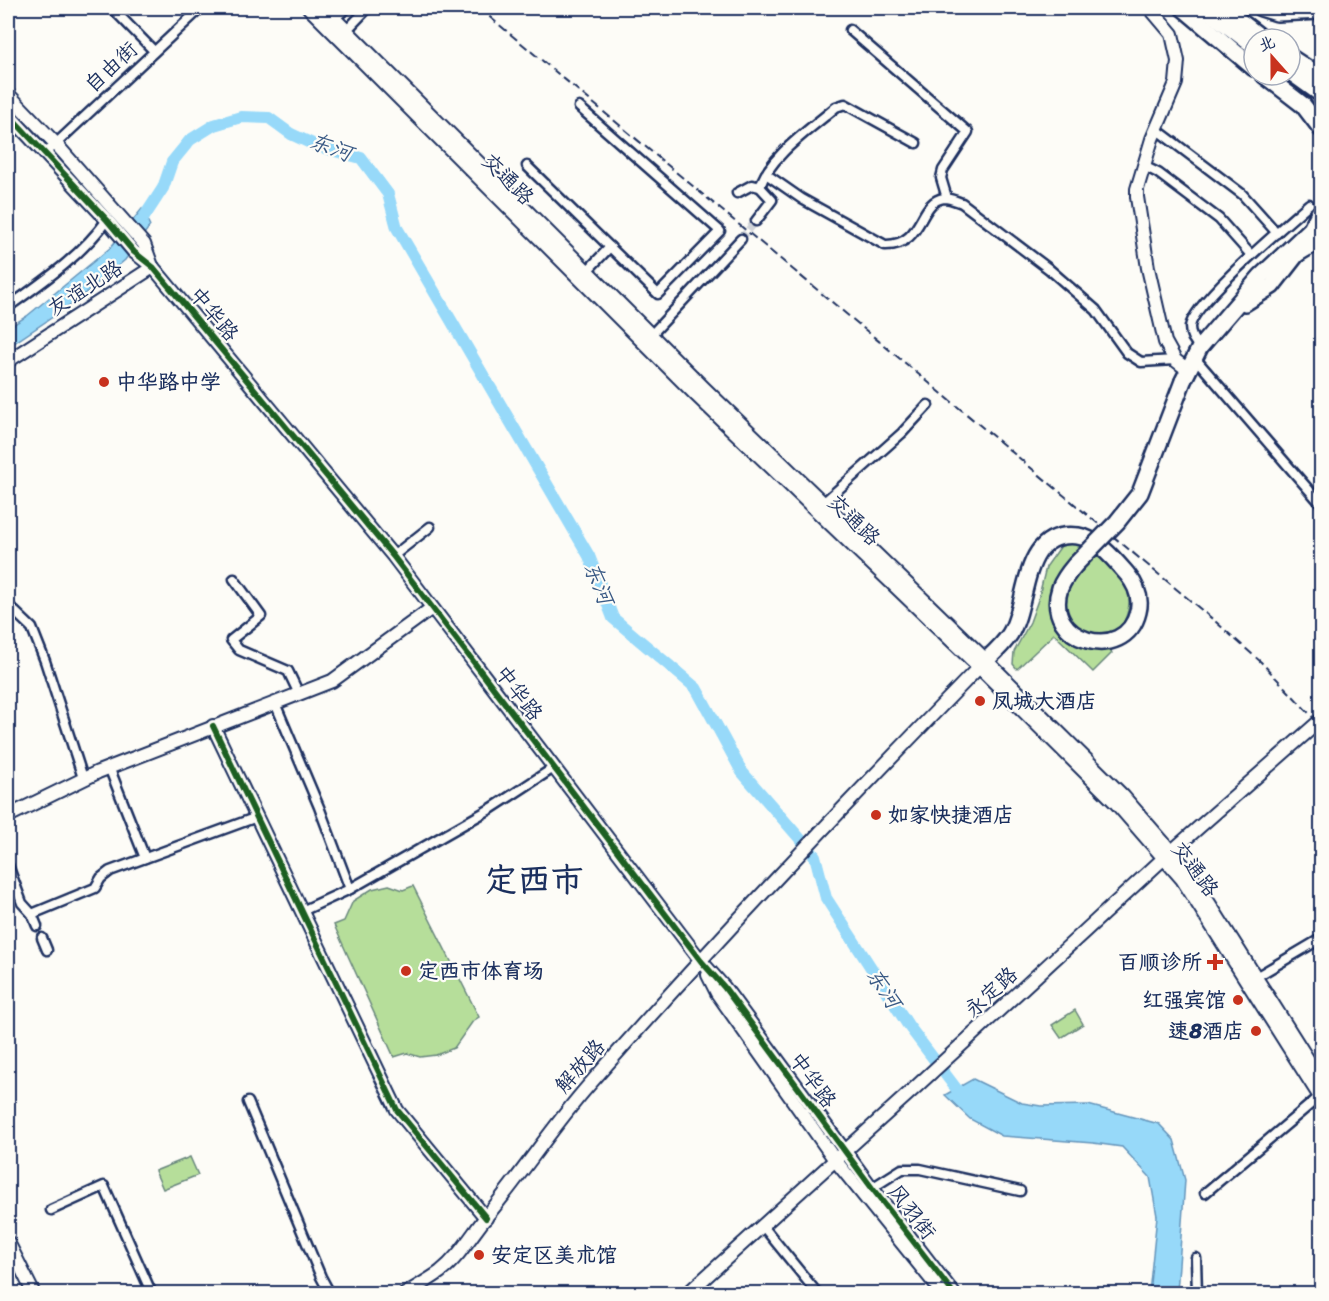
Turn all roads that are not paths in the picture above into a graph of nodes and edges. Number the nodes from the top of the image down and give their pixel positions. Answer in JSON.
{"nodes":[{"id":1,"x":112,"y":8,"type":"edge"},
{"id":2,"x":201,"y":8,"type":"edge"},
{"id":3,"x":309,"y":8,"type":"edge"},
{"id":4,"x":324,"y":8,"type":"edge"},
{"id":5,"x":347,"y":8,"type":"edge"},
{"id":6,"x":368,"y":8,"type":"edge"},
{"id":7,"x":1150,"y":8,"type":"edge"},
{"id":8,"x":1183,"y":8,"type":"edge"},
{"id":9,"x":1204,"y":8,"type":"edge"},
{"id":10,"x":1223,"y":8,"type":"edge"},
{"id":11,"x":1261,"y":8,"type":"edge"},
{"id":12,"x":1322,"y":11,"type":"edge"},
{"id":13,"x":330,"y":21,"type":"junction"},
{"id":14,"x":1248,"y":27,"type":"edge"},
{"id":15,"x":850,"y":30,"type":"dead end"},
{"id":16,"x":343,"y":34,"type":"junction"},
{"id":17,"x":1242,"y":37,"type":"edge"},
{"id":18,"x":154,"y":51,"type":"junction"},
{"id":19,"x":1242,"y":58,"type":"edge"},
{"id":20,"x":1302,"y":65,"type":"edge"},
{"id":21,"x":1322,"y":78,"type":"edge"},
{"id":22,"x":1302,"y":81,"type":"edge"},
{"id":23,"x":1280,"y":87,"type":"edge"},
{"id":24,"x":8,"y":94,"type":"edge"},
{"id":25,"x":1322,"y":95,"type":"edge"},
{"id":26,"x":579,"y":107,"type":"dead end"},
{"id":27,"x":8,"y":114,"type":"edge"},
{"id":28,"x":1156,"y":129,"type":"junction"},
{"id":29,"x":1322,"y":130,"type":"edge"},
{"id":30,"x":916,"y":143,"type":"dead end"},
{"id":31,"x":56,"y":144,"type":"junction"},
{"id":32,"x":46,"y":153,"type":"junction"},
{"id":33,"x":1144,"y":165,"type":"junction"},
{"id":34,"x":527,"y":166,"type":"dead end"},
{"id":35,"x":766,"y":174,"type":"junction"},
{"id":36,"x":760,"y":187,"type":"junction"},
{"id":37,"x":737,"y":193,"type":"dead end"},
{"id":38,"x":947,"y":198,"type":"junction"},
{"id":39,"x":1315,"y":206,"type":"edge"},
{"id":40,"x":112,"y":219,"type":"junction"},
{"id":41,"x":756,"y":221,"type":"tunnel mouth"},
{"id":42,"x":1319,"y":229,"type":"edge"},
{"id":43,"x":1277,"y":232,"type":"junction"},
{"id":44,"x":741,"y":239,"type":"tunnel mouth"},
{"id":45,"x":610,"y":247,"type":"junction"},
{"id":46,"x":1251,"y":255,"type":"junction"},
{"id":47,"x":153,"y":267,"type":"junction"},
{"id":48,"x":587,"y":271,"type":"junction"},
{"id":49,"x":1267,"y":281,"type":"junction"},
{"id":50,"x":8,"y":307,"type":"edge"},
{"id":51,"x":651,"y":335,"type":"junction"},
{"id":52,"x":1175,"y":360,"type":"junction"},
{"id":53,"x":8,"y":361,"type":"edge"},
{"id":54,"x":1191,"y":364,"type":"junction"},
{"id":55,"x":928,"y":405,"type":"dead end"},
{"id":56,"x":823,"y":503,"type":"junction"},
{"id":57,"x":1322,"y":505,"type":"edge"},
{"id":58,"x":430,"y":527,"type":"dead end"},
{"id":59,"x":393,"y":556,"type":"junction"},
{"id":60,"x":234,"y":579,"type":"dead end"},
{"id":61,"x":8,"y":605,"type":"edge"},
{"id":62,"x":432,"y":608,"type":"junction"},
{"id":63,"x":982,"y":664,"type":"junction"},
{"id":64,"x":299,"y":694,"type":"junction"},
{"id":65,"x":275,"y":703,"type":"junction"},
{"id":66,"x":1322,"y":719,"type":"edge"},
{"id":67,"x":213,"y":726,"type":"junction"},
{"id":68,"x":109,"y":767,"type":"junction"},
{"id":69,"x":555,"y":767,"type":"junction"},
{"id":70,"x":83,"y":778,"type":"junction"},
{"id":71,"x":8,"y":816,"type":"edge"},
{"id":72,"x":257,"y":817,"type":"junction"},
{"id":73,"x":1168,"y":855,"type":"junction"},
{"id":74,"x":145,"y":858,"type":"junction"},
{"id":75,"x":8,"y":865,"type":"edge"},
{"id":76,"x":350,"y":889,"type":"junction"},
{"id":77,"x":302,"y":911,"type":"junction"},
{"id":78,"x":32,"y":914,"type":"junction"},
{"id":79,"x":37,"y":926,"type":"dead end"},
{"id":80,"x":42,"y":938,"type":"dead end"},
{"id":81,"x":1322,"y":938,"type":"edge"},
{"id":82,"x":47,"y":950,"type":"dead end"},
{"id":83,"x":701,"y":961,"type":"junction"},
{"id":84,"x":1256,"y":977,"type":"junction"},
{"id":85,"x":1322,"y":1082,"type":"edge"},
{"id":86,"x":1320,"y":1098,"type":"edge"},
{"id":87,"x":248,"y":1102,"type":"dead end"},
{"id":88,"x":845,"y":1151,"type":"junction"},
{"id":89,"x":835,"y":1160,"type":"junction"},
{"id":90,"x":872,"y":1188,"type":"junction"},
{"id":91,"x":1020,"y":1191,"type":"dead end"},
{"id":92,"x":1205,"y":1193,"type":"dead end"},
{"id":93,"x":51,"y":1210,"type":"dead end"},
{"id":94,"x":486,"y":1218,"type":"junction"},
{"id":95,"x":762,"y":1225,"type":"junction"},
{"id":96,"x":8,"y":1242,"type":"edge"},
{"id":97,"x":1196,"y":1258,"type":"dead end"},
{"id":98,"x":328,"y":1290,"type":"dead end"},
{"id":99,"x":34,"y":1293,"type":"edge"},
{"id":100,"x":152,"y":1293,"type":"edge"},
{"id":101,"x":405,"y":1293,"type":"edge"},
{"id":102,"x":687,"y":1293,"type":"edge"},
{"id":103,"x":818,"y":1293,"type":"edge"},
{"id":104,"x":943,"y":1293,"type":"edge"},
{"id":105,"x":954,"y":1293,"type":"edge"},
{"id":106,"x":1197,"y":1293,"type":"edge"}],
"edges":[{"from":1,"to":18,"type":"street"},
{"from":2,"to":18,"type":"street","name":"自由街"},
{"from":3,"to":13,"type":"main road","name":"交通路"},
{"from":4,"to":13,"type":"main road","name":"交通路"},
{"from":5,"to":13,"type":"street"},
{"from":6,"to":16,"type":"street"},
{"from":7,"to":28,"type":"main road"},
{"from":8,"to":19,"type":"highway"},
{"from":9,"to":17,"type":"highway"},
{"from":10,"to":14,"type":"highway"},
{"from":11,"to":12,"type":"highway"},
{"from":13,"to":16,"type":"main road","name":"交通路"},
{"from":15,"to":38,"type":"street"},
{"from":16,"to":48,"type":"main road","name":"交通路"},
{"from":16,"to":63,"type":"main road","name":"交通路"},
{"from":18,"to":31,"type":"street","name":"自由街"},
{"from":20,"to":21,"type":"highway"},
{"from":22,"to":25,"type":"highway"},
{"from":23,"to":29,"type":"highway"},
{"from":24,"to":31,"type":"main road","name":"中华路"},
{"from":26,"to":45,"type":"street"},
{"from":27,"to":32,"type":"main road","name":"中华路"},
{"from":28,"to":33,"type":"main road"},
{"from":28,"to":43,"type":"street"},
{"from":30,"to":35,"type":"street"},
{"from":31,"to":32,"type":"street","name":"自由街"},
{"from":31,"to":40,"type":"main road","name":"中华路"},
{"from":32,"to":40,"type":"main road","name":"中华路"},
{"from":33,"to":46,"type":"street"},
{"from":33,"to":52,"type":"main road"},
{"from":34,"to":45,"type":"street"},
{"from":35,"to":36,"type":"street"},
{"from":35,"to":38,"type":"street"},
{"from":36,"to":37,"type":"street"},
{"from":36,"to":41,"type":"street"},
{"from":38,"to":52,"type":"street"},
{"from":39,"to":42,"type":"highway"},
{"from":39,"to":43,"type":"street"},
{"from":40,"to":47,"type":"main road","name":"中华路"},
{"from":40,"to":50,"type":"street"},
{"from":42,"to":49,"type":"highway"},
{"from":42,"to":49,"type":"highway"},
{"from":43,"to":46,"type":"street"},
{"from":44,"to":51,"type":"street"},
{"from":45,"to":48,"type":"street"},
{"from":46,"to":54,"type":"street"},
{"from":47,"to":53,"type":"main road","name":"友谊北路"},
{"from":47,"to":59,"type":"main road","name":"中华路"},
{"from":48,"to":51,"type":"main road","name":"交通路"},
{"from":49,"to":54,"type":"highway"},
{"from":51,"to":56,"type":"main road","name":"交通路"},
{"from":52,"to":54,"type":"main road"},
{"from":54,"to":57,"type":"street"},
{"from":54,"to":63,"type":"highway","bridge":true},
{"from":55,"to":56,"type":"street"},
{"from":56,"to":63,"type":"main road","name":"交通路"},
{"from":58,"to":59,"type":"street"},
{"from":59,"to":62,"type":"main road","name":"中华路"},
{"from":60,"to":64,"type":"street"},
{"from":61,"to":70,"type":"street"},
{"from":62,"to":64,"type":"main road"},
{"from":62,"to":69,"type":"main road","name":"中华路"},
{"from":63,"to":73,"type":"main road","name":"交通路"},
{"from":63,"to":83,"type":"main road","name":"解放路"},
{"from":64,"to":65,"type":"main road"},
{"from":65,"to":67,"type":"main road"},
{"from":65,"to":76,"type":"street"},
{"from":66,"to":73,"type":"main road","name":"永定路"},
{"from":67,"to":68,"type":"main road"},
{"from":67,"to":72,"type":"main road"},
{"from":68,"to":70,"type":"main road"},
{"from":68,"to":74,"type":"street"},
{"from":69,"to":76,"type":"street"},
{"from":69,"to":83,"type":"main road","name":"中华路"},
{"from":70,"to":71,"type":"main road"},
{"from":72,"to":74,"type":"street"},
{"from":72,"to":77,"type":"main road"},
{"from":73,"to":84,"type":"main road","name":"交通路"},
{"from":73,"to":86,"type":"main road","name":"交通路"},
{"from":73,"to":88,"type":"main road","name":"永定路"},
{"from":74,"to":78,"type":"street"},
{"from":75,"to":78,"type":"street"},
{"from":76,"to":77,"type":"street"},
{"from":77,"to":94,"type":"main road"},
{"from":78,"to":79,"type":"street"},
{"from":80,"to":82,"type":"street"},
{"from":81,"to":84,"type":"street"},
{"from":83,"to":88,"type":"main road","name":"中华路"},
{"from":83,"to":89,"type":"main road","name":"中华路"},
{"from":83,"to":94,"type":"main road","name":"解放路"},
{"from":84,"to":85,"type":"main road","name":"交通路"},
{"from":86,"to":92,"type":"street"},
{"from":87,"to":98,"type":"street"},
{"from":88,"to":89,"type":"main road","name":"永定路"},
{"from":88,"to":90,"type":"main road","name":"风羽街"},
{"from":89,"to":95,"type":"main road","name":"永定路"},
{"from":89,"to":104,"type":"main road","name":"风羽街"},
{"from":90,"to":91,"type":"street"},
{"from":90,"to":105,"type":"main road","name":"风羽街"},
{"from":93,"to":100,"type":"street"},
{"from":94,"to":101,"type":"main road","name":"解放路"},
{"from":95,"to":102,"type":"main road","name":"永定路"},
{"from":95,"to":103,"type":"street"},
{"from":96,"to":99,"type":"main road"},
{"from":97,"to":106,"type":"street"}]}
